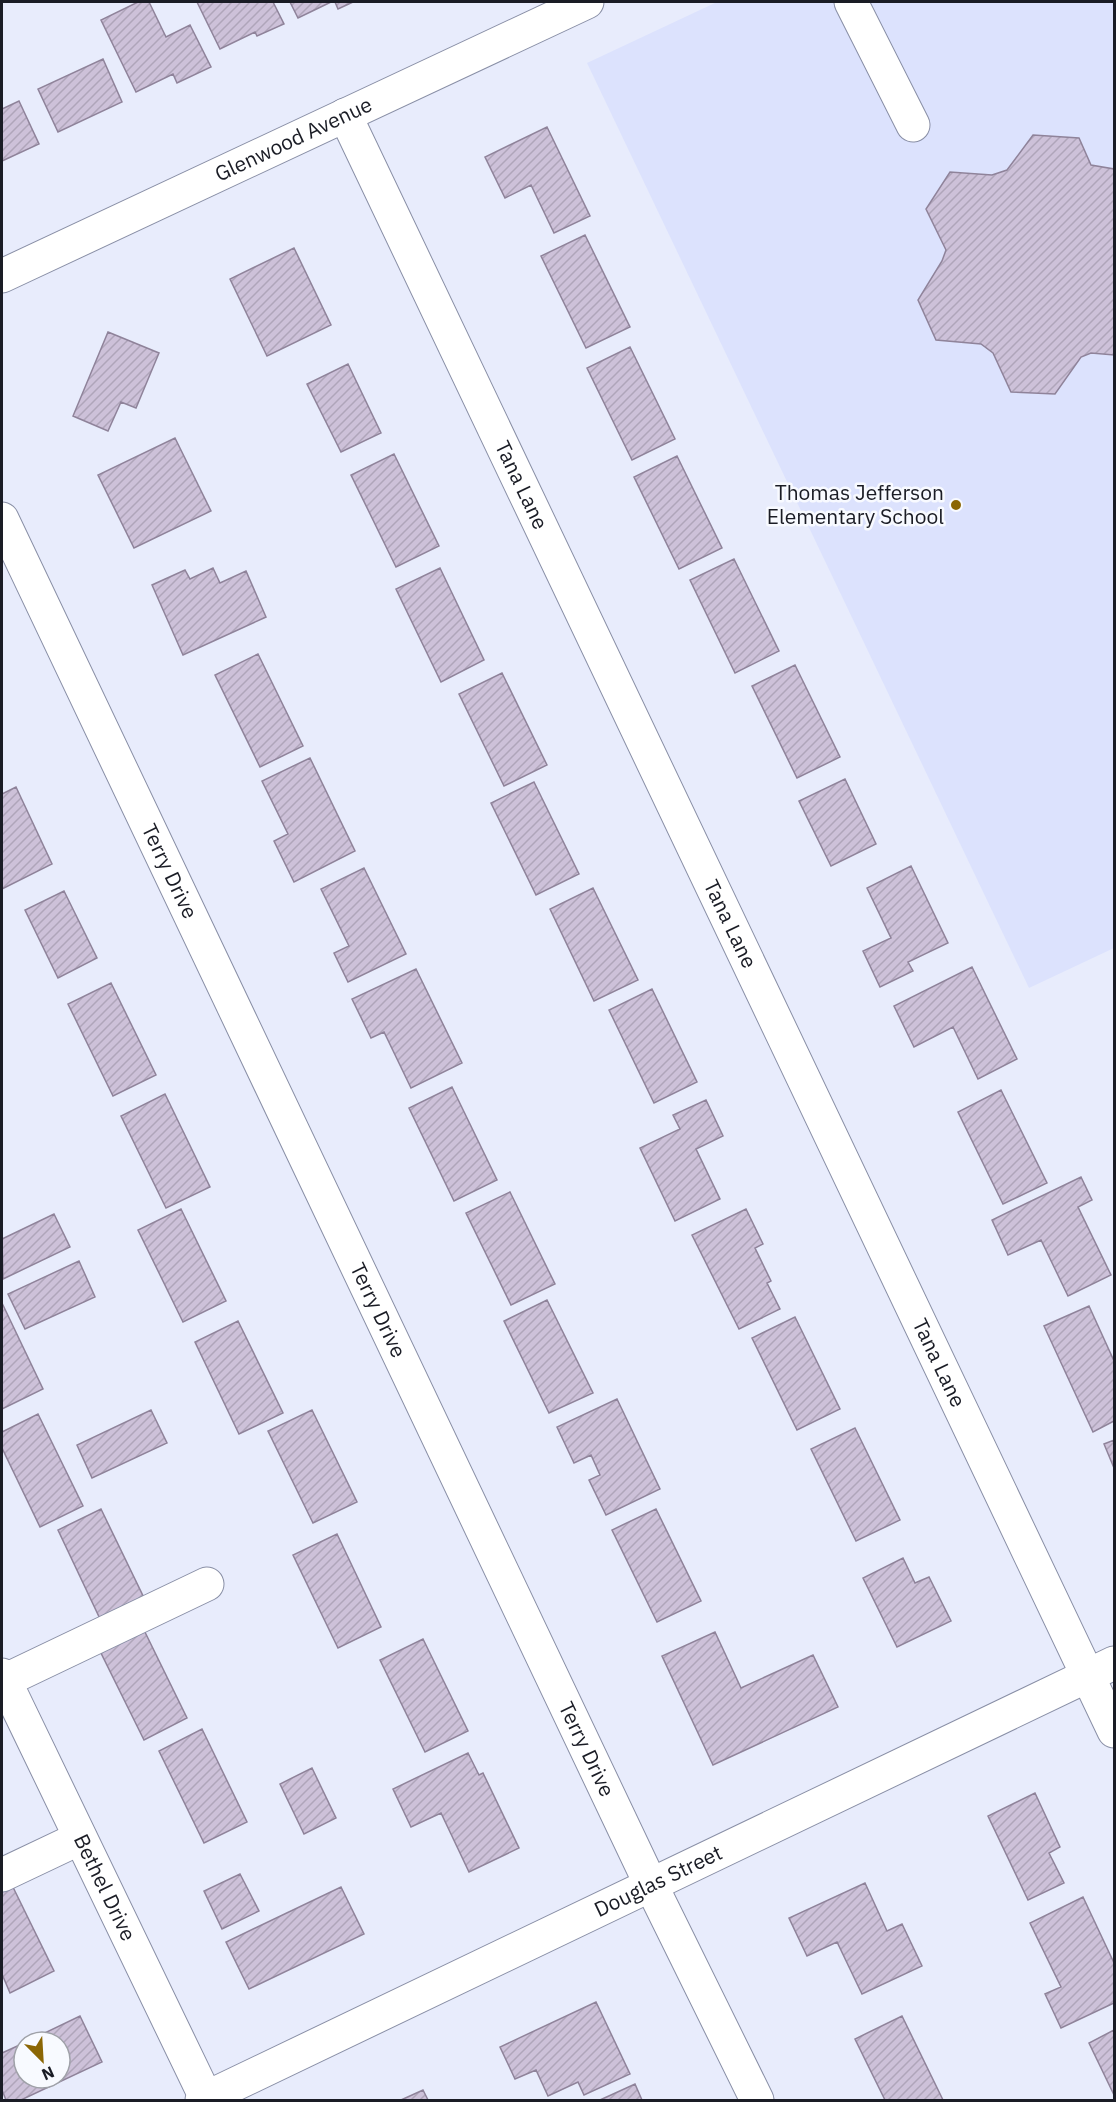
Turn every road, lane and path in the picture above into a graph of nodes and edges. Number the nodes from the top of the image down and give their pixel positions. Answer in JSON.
{"nodes":[{"id":1,"x":587,"y":2,"type":"edge"},
{"id":2,"x":851,"y":2,"type":"edge"},
{"id":3,"x":345,"y":115,"type":"junction"},
{"id":4,"x":913,"y":125,"type":"dead end"},
{"id":5,"x":2,"y":276,"type":"edge"},
{"id":6,"x":2,"y":519,"type":"edge"},
{"id":7,"x":207,"y":1584,"type":"dead end"},
{"id":8,"x":1101,"y":1669,"type":"edge"},
{"id":9,"x":3,"y":1678,"type":"edge"},
{"id":10,"x":1114,"y":1731,"type":"edge"},
{"id":11,"x":80,"y":1838,"type":"junction"},
{"id":12,"x":2,"y":1875,"type":"edge"},
{"id":13,"x":651,"y":1885,"type":"junction"},
{"id":14,"x":205,"y":2100,"type":"edge"},
{"id":15,"x":757,"y":2100,"type":"edge"}],
"edges":[{"from":1,"to":3,"type":"street","name":"Glenwood Avenue"},
{"from":2,"to":4,"type":"street"},
{"from":3,"to":5,"type":"street","name":"Glenwood Avenue"},
{"from":3,"to":8,"type":"street","name":"Tana Lane"},
{"from":6,"to":13,"type":"street","name":"Terry Drive"},
{"from":7,"to":9,"type":"street"},
{"from":8,"to":10,"type":"street","name":"Tana Lane"},
{"from":8,"to":13,"type":"street","name":"Douglas Street"},
{"from":9,"to":11,"type":"street","name":"Bethel Drive"},
{"from":11,"to":12,"type":"street"},
{"from":11,"to":14,"type":"street","name":"Bethel Drive"},
{"from":13,"to":14,"type":"street","name":"Douglas Street"},
{"from":13,"to":15,"type":"street","name":"Terry Drive"}]}
